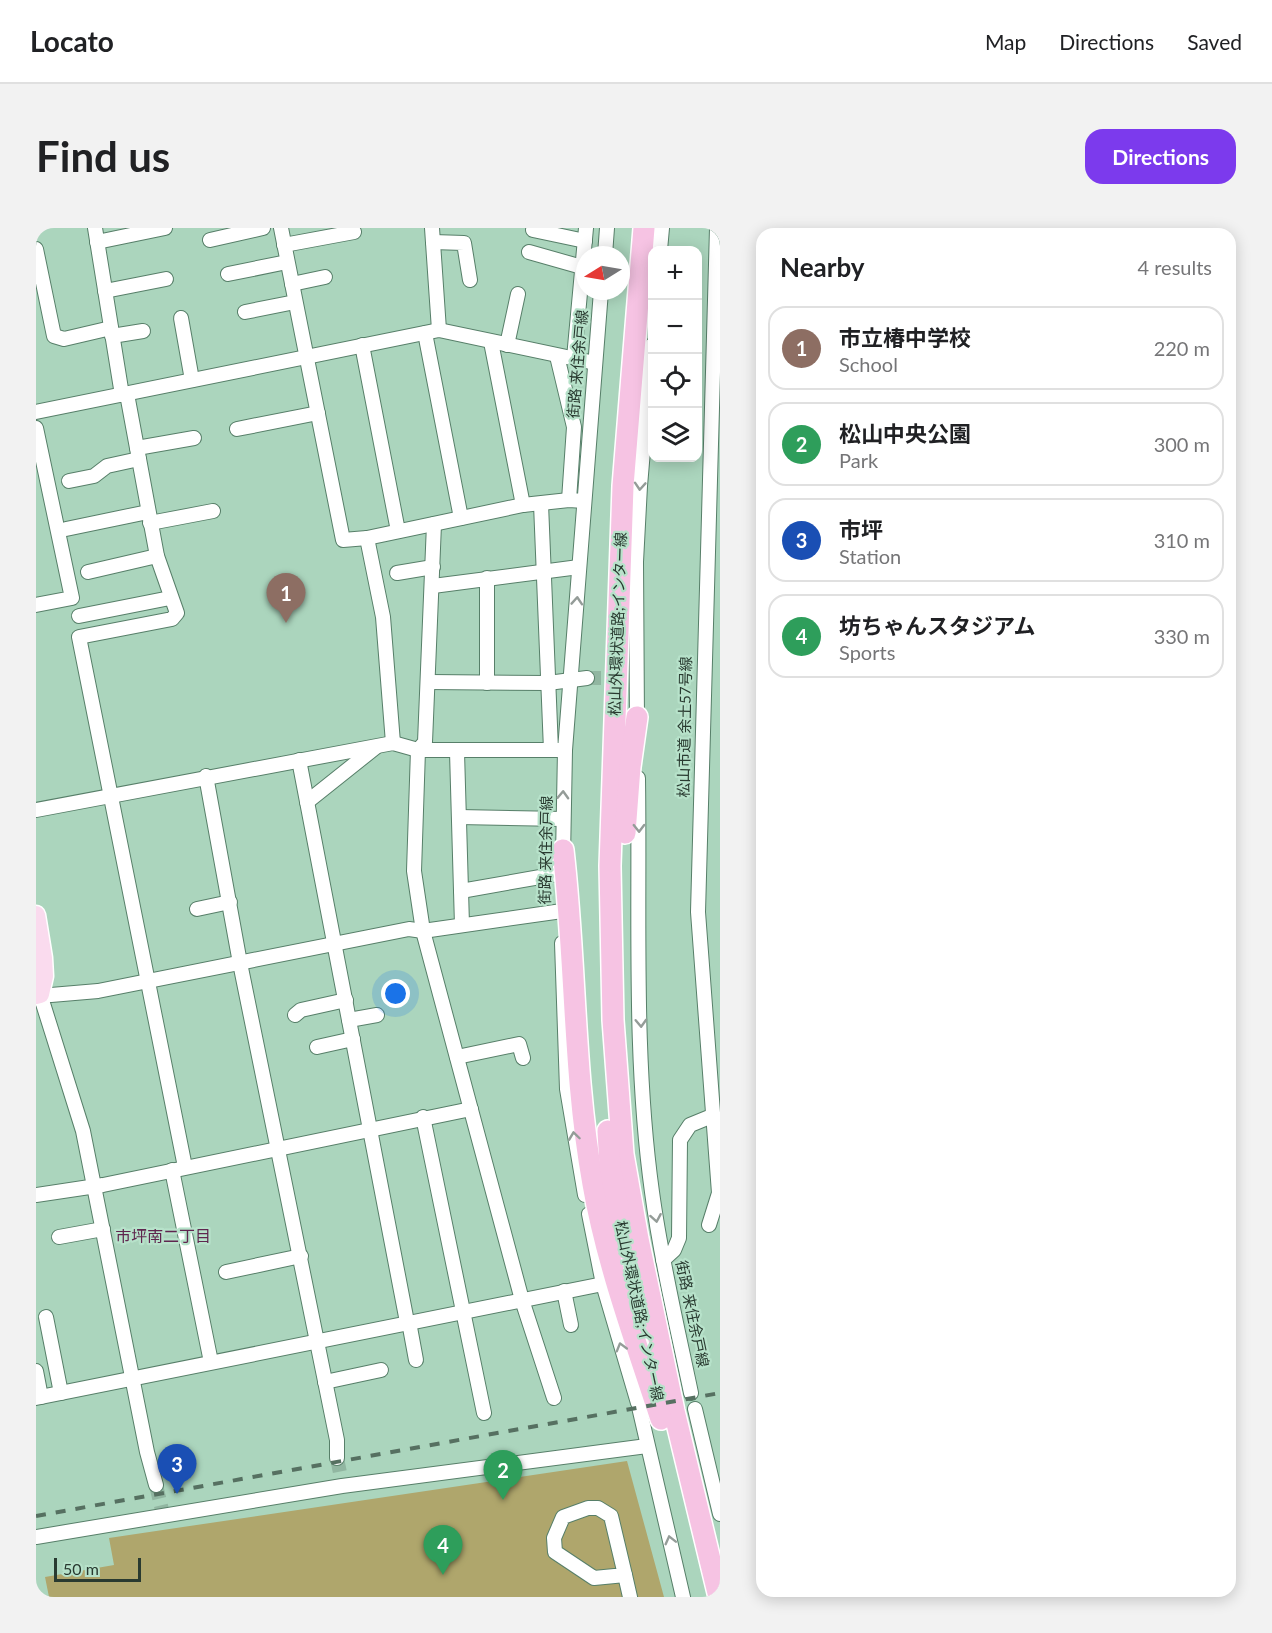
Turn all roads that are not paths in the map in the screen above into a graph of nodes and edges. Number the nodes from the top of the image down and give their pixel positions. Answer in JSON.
{"nodes":[{"id":1,"x":165,"y":228,"type":"edge"},
{"id":2,"x":263,"y":228,"type":"edge"},
{"id":3,"x":281,"y":228,"type":"edge"},
{"id":4,"x":607,"y":228,"type":"edge"},
{"id":5,"x":644,"y":228,"type":"edge"},
{"id":6,"x":662,"y":228,"type":"edge"},
{"id":7,"x":717,"y":228,"type":"edge"},
{"id":8,"x":354,"y":232,"type":"dead end"},
{"id":9,"x":533,"y":232,"type":"edge"},
{"id":10,"x":586,"y":234,"type":"edge"},
{"id":11,"x":96,"y":235,"type":"edge"},
{"id":12,"x":433,"y":235,"type":"edge"},
{"id":13,"x":210,"y":240,"type":"dead end"},
{"id":14,"x":284,"y":245,"type":"junction"},
{"id":15,"x":606,"y":246,"type":"edge"},
{"id":16,"x":660,"y":246,"type":"edge"},
{"id":17,"x":36,"y":249,"type":"edge"},
{"id":18,"x":529,"y":252,"type":"dead end"},
{"id":19,"x":287,"y":262,"type":"junction"},
{"id":20,"x":576,"y":265,"type":"edge"},
{"id":21,"x":228,"y":274,"type":"dead end"},
{"id":22,"x":325,"y":277,"type":"dead end"},
{"id":23,"x":166,"y":279,"type":"dead end"},
{"id":24,"x":470,"y":280,"type":"dead end"},
{"id":25,"x":292,"y":284,"type":"junction"},
{"id":26,"x":105,"y":291,"type":"junction"},
{"id":27,"x":518,"y":294,"type":"dead end"},
{"id":28,"x":579,"y":300,"type":"edge"},
{"id":29,"x":600,"y":300,"type":"edge"},
{"id":30,"x":296,"y":302,"type":"junction"},
{"id":31,"x":245,"y":312,"type":"dead end"},
{"id":32,"x":181,"y":318,"type":"dead end"},
{"id":33,"x":143,"y":331,"type":"dead end"},
{"id":34,"x":432,"y":331,"type":"junction"},
{"id":35,"x":112,"y":332,"type":"junction"},
{"id":36,"x":490,"y":342,"type":"junction"},
{"id":37,"x":362,"y":345,"type":"junction"},
{"id":38,"x":507,"y":345,"type":"junction"},
{"id":39,"x":651,"y":354,"type":"edge"},
{"id":40,"x":306,"y":355,"type":"junction"},
{"id":41,"x":557,"y":356,"type":"junction"},
{"id":42,"x":574,"y":358,"type":"junction"},
{"id":43,"x":594,"y":363,"type":"junction"},
{"id":44,"x":192,"y":380,"type":"junction"},
{"id":45,"x":124,"y":394,"type":"junction"},
{"id":46,"x":36,"y":412,"type":"edge"},
{"id":47,"x":318,"y":413,"type":"junction"},
{"id":48,"x":36,"y":428,"type":"edge"},
{"id":49,"x":237,"y":429,"type":"dead end"},
{"id":50,"x":194,"y":438,"type":"dead end"},
{"id":51,"x":38,"y":450,"type":"edge"},
{"id":52,"x":138,"y":453,"type":"junction"},
{"id":53,"x":69,"y":481,"type":"dead end"},
{"id":54,"x":569,"y":500,"type":"junction"},
{"id":55,"x":584,"y":501,"type":"junction"},
{"id":56,"x":541,"y":504,"type":"junction"},
{"id":57,"x":523,"y":506,"type":"junction"},
{"id":58,"x":213,"y":511,"type":"dead end"},
{"id":59,"x":149,"y":517,"type":"junction"},
{"id":60,"x":461,"y":518,"type":"junction"},
{"id":61,"x":434,"y":524,"type":"junction"},
{"id":62,"x":66,"y":530,"type":"dead end"},
{"id":63,"x":398,"y":531,"type":"junction"},
{"id":64,"x":367,"y":538,"type":"junction"},
{"id":65,"x":157,"y":556,"type":"junction"},
{"id":66,"x":433,"y":567,"type":"junction"},
{"id":67,"x":579,"y":567,"type":"junction"},
{"id":68,"x":87,"y":571,"type":"dead end"},
{"id":69,"x":543,"y":571,"type":"junction"},
{"id":70,"x":397,"y":573,"type":"dead end"},
{"id":71,"x":487,"y":578,"type":"junction"},
{"id":72,"x":433,"y":586,"type":"junction"},
{"id":73,"x":170,"y":598,"type":"junction"},
{"id":74,"x":36,"y":605,"type":"edge"},
{"id":75,"x":79,"y":616,"type":"dead end"},
{"id":76,"x":580,"y":678,"type":"junction"},
{"id":77,"x":429,"y":682,"type":"junction"},
{"id":78,"x":487,"y":683,"type":"junction"},
{"id":79,"x":548,"y":683,"type":"junction"},
{"id":80,"x":637,"y":717,"type":"junction"},
{"id":81,"x":393,"y":743,"type":"junction"},
{"id":82,"x":379,"y":744,"type":"junction"},
{"id":83,"x":418,"y":750,"type":"junction"},
{"id":84,"x":558,"y":750,"type":"junction"},
{"id":85,"x":457,"y":752,"type":"junction"},
{"id":86,"x":299,"y":760,"type":"junction"},
{"id":87,"x":206,"y":776,"type":"junction"},
{"id":88,"x":112,"y":795,"type":"junction"},
{"id":89,"x":307,"y":802,"type":"junction"},
{"id":90,"x":36,"y":810,"type":"edge"},
{"id":91,"x":459,"y":817,"type":"junction"},
{"id":92,"x":563,"y":819,"type":"junction"},
{"id":93,"x":563,"y":850,"type":"junction"},
{"id":94,"x":563,"y":873,"type":"junction"},
{"id":95,"x":461,"y":891,"type":"junction"},
{"id":96,"x":230,"y":902,"type":"junction"},
{"id":97,"x":198,"y":909,"type":"dead end"},
{"id":98,"x":562,"y":911,"type":"junction"},
{"id":99,"x":36,"y":915,"type":"edge"},
{"id":100,"x":462,"y":926,"type":"junction"},
{"id":101,"x":423,"y":931,"type":"junction"},
{"id":102,"x":335,"y":944,"type":"junction"},
{"id":103,"x":240,"y":963,"type":"junction"},
{"id":104,"x":148,"y":981,"type":"junction"},
{"id":105,"x":38,"y":994,"type":"edge"},
{"id":106,"x":346,"y":1000,"type":"junction"},
{"id":107,"x":295,"y":1015,"type":"dead end"},
{"id":108,"x":377,"y":1015,"type":"dead end"},
{"id":109,"x":350,"y":1020,"type":"junction"},
{"id":110,"x":613,"y":1020,"type":"junction"},
{"id":111,"x":353,"y":1040,"type":"junction"},
{"id":112,"x":317,"y":1047,"type":"dead end"},
{"id":113,"x":457,"y":1057,"type":"junction"},
{"id":114,"x":523,"y":1058,"type":"dead end"},
{"id":115,"x":471,"y":1109,"type":"junction"},
{"id":116,"x":712,"y":1116,"type":"junction"},
{"id":117,"x":423,"y":1117,"type":"junction"},
{"id":118,"x":372,"y":1129,"type":"junction"},
{"id":119,"x":279,"y":1148,"type":"junction"},
{"id":120,"x":179,"y":1169,"type":"junction"},
{"id":121,"x":95,"y":1185,"type":"junction"},
{"id":122,"x":36,"y":1195,"type":"edge"},
{"id":123,"x":719,"y":1201,"type":"edge"},
{"id":124,"x":709,"y":1224,"type":"dead end"},
{"id":125,"x":103,"y":1229,"type":"junction"},
{"id":126,"x":59,"y":1237,"type":"dead end"},
{"id":127,"x":301,"y":1256,"type":"junction"},
{"id":128,"x":663,"y":1260,"type":"junction"},
{"id":129,"x":226,"y":1272,"type":"dead end"},
{"id":130,"x":603,"y":1284,"type":"junction"},
{"id":131,"x":564,"y":1292,"type":"junction"},
{"id":132,"x":522,"y":1300,"type":"junction"},
{"id":133,"x":463,"y":1311,"type":"junction"},
{"id":134,"x":46,"y":1317,"type":"dead end"},
{"id":135,"x":408,"y":1322,"type":"junction"},
{"id":136,"x":656,"y":1324,"type":"junction"},
{"id":137,"x":571,"y":1325,"type":"dead end"},
{"id":138,"x":317,"y":1341,"type":"junction"},
{"id":139,"x":416,"y":1360,"type":"dead end"},
{"id":140,"x":211,"y":1362,"type":"junction"},
{"id":141,"x":381,"y":1370,"type":"dead end"},
{"id":142,"x":36,"y":1371,"type":"edge"},
{"id":143,"x":132,"y":1378,"type":"junction"},
{"id":144,"x":325,"y":1382,"type":"junction"},
{"id":145,"x":691,"y":1392,"type":"dead end"},
{"id":146,"x":61,"y":1393,"type":"junction"},
{"id":147,"x":39,"y":1398,"type":"edge"},
{"id":148,"x":554,"y":1398,"type":"dead end"},
{"id":149,"x":695,"y":1408,"type":"dead end"},
{"id":150,"x":484,"y":1413,"type":"dead end"},
{"id":151,"x":662,"y":1419,"type":"junction"},
{"id":152,"x":647,"y":1446,"type":"junction"},
{"id":153,"x":337,"y":1458,"type":"tunnel mouth"},
{"id":154,"x":156,"y":1485,"type":"tunnel mouth"},
{"id":155,"x":720,"y":1514,"type":"edge"},
{"id":156,"x":36,"y":1537,"type":"edge"},
{"id":157,"x":625,"y":1575,"type":"junction"},
{"id":158,"x":630,"y":1597,"type":"edge"},
{"id":159,"x":683,"y":1597,"type":"edge"},
{"id":160,"x":711,"y":1597,"type":"edge"},
{"id":161,"x":719,"y":1597,"type":"edge"}],
"edges":[{"from":1,"to":11,"type":"street"},
{"from":2,"to":13,"type":"street"},
{"from":3,"to":14,"type":"street"},
{"from":4,"to":15,"type":"street"},
{"from":5,"to":110,"type":"highway","name":"松山外環状道路;インター線"},
{"from":6,"to":16,"type":"street"},
{"from":7,"to":116,"type":"street","name":"松山市道 余土57号線"},
{"from":8,"to":14,"type":"street"},
{"from":9,"to":10,"type":"street"},
{"from":11,"to":26,"type":"street"},
{"from":12,"to":24,"type":"street"},
{"from":12,"to":34,"type":"street"},
{"from":14,"to":19,"type":"street"},
{"from":17,"to":35,"type":"street"},
{"from":18,"to":20,"type":"street"},
{"from":19,"to":21,"type":"street"},
{"from":19,"to":25,"type":"street"},
{"from":22,"to":25,"type":"street"},
{"from":23,"to":26,"type":"street"},
{"from":25,"to":30,"type":"street"},
{"from":26,"to":35,"type":"street"},
{"from":27,"to":38,"type":"street"},
{"from":28,"to":42,"type":"street"},
{"from":29,"to":43,"type":"street","name":"街路 来住余戸線"},
{"from":30,"to":31,"type":"street"},
{"from":30,"to":40,"type":"street"},
{"from":32,"to":44,"type":"street"},
{"from":33,"to":35,"type":"street"},
{"from":34,"to":36,"type":"street"},
{"from":34,"to":37,"type":"street"},
{"from":34,"to":60,"type":"street"},
{"from":35,"to":45,"type":"street"},
{"from":36,"to":38,"type":"street"},
{"from":36,"to":57,"type":"street"},
{"from":37,"to":40,"type":"street"},
{"from":37,"to":63,"type":"street"},
{"from":38,"to":41,"type":"street"},
{"from":39,"to":80,"type":"street","name":"街路 来住余戸線","one_way":true},
{"from":40,"to":44,"type":"street"},
{"from":40,"to":47,"type":"street"},
{"from":41,"to":42,"type":"street"},
{"from":41,"to":54,"type":"street"},
{"from":42,"to":43,"type":"street"},
{"from":43,"to":55,"type":"street","name":"街路 来住余戸線"},
{"from":44,"to":45,"type":"street"},
{"from":45,"to":46,"type":"street"},
{"from":45,"to":52,"type":"street"},
{"from":47,"to":49,"type":"street"},
{"from":47,"to":64,"type":"street"},
{"from":48,"to":51,"type":"street"},
{"from":50,"to":52,"type":"street"},
{"from":51,"to":74,"type":"street"},
{"from":52,"to":53,"type":"street"},
{"from":52,"to":59,"type":"street"},
{"from":54,"to":55,"type":"street"},
{"from":54,"to":56,"type":"street"},
{"from":55,"to":67,"type":"street","name":"街路 来住余戸線"},
{"from":56,"to":57,"type":"street"},
{"from":56,"to":69,"type":"street"},
{"from":57,"to":60,"type":"street"},
{"from":58,"to":59,"type":"street"},
{"from":59,"to":62,"type":"street"},
{"from":59,"to":65,"type":"street"},
{"from":60,"to":61,"type":"street"},
{"from":61,"to":63,"type":"street"},
{"from":61,"to":66,"type":"street"},
{"from":63,"to":64,"type":"street"},
{"from":64,"to":81,"type":"street"},
{"from":65,"to":68,"type":"street"},
{"from":65,"to":73,"type":"street"},
{"from":66,"to":70,"type":"street"},
{"from":66,"to":72,"type":"street"},
{"from":67,"to":69,"type":"street"},
{"from":76,"to":67,"type":"street","name":"街路 来住余戸線","one_way":true},
{"from":69,"to":71,"type":"street"},
{"from":69,"to":79,"type":"street"},
{"from":71,"to":72,"type":"street"},
{"from":71,"to":78,"type":"street"},
{"from":72,"to":77,"type":"street"},
{"from":73,"to":75,"type":"street"},
{"from":73,"to":88,"type":"street"},
{"from":76,"to":79,"type":"street"},
{"from":76,"to":84,"type":"street","name":"街路 来住余戸線"},
{"from":77,"to":78,"type":"street"},
{"from":77,"to":83,"type":"street"},
{"from":78,"to":79,"type":"street"},
{"from":79,"to":84,"type":"street"},
{"from":80,"to":128,"type":"street","name":"街路 来住余戸線","one_way":true},
{"from":80,"to":136,"type":"highway"},
{"from":81,"to":82,"type":"street"},
{"from":81,"to":83,"type":"street"},
{"from":82,"to":86,"type":"street"},
{"from":82,"to":89,"type":"street"},
{"from":83,"to":85,"type":"street"},
{"from":83,"to":101,"type":"street"},
{"from":84,"to":85,"type":"street"},
{"from":92,"to":84,"type":"street","name":"街路 来住余戸線","one_way":true},
{"from":85,"to":91,"type":"street"},
{"from":86,"to":87,"type":"street"},
{"from":86,"to":89,"type":"street"},
{"from":87,"to":88,"type":"street"},
{"from":87,"to":96,"type":"street"},
{"from":88,"to":90,"type":"street"},
{"from":88,"to":104,"type":"street"},
{"from":89,"to":102,"type":"street"},
{"from":91,"to":92,"type":"street"},
{"from":91,"to":95,"type":"street"},
{"from":92,"to":93,"type":"street","name":"街路 来住余戸線"},
{"from":93,"to":94,"type":"street","name":"街路 来住余戸線"},
{"from":93,"to":151,"type":"highway"},
{"from":94,"to":95,"type":"street"},
{"from":94,"to":98,"type":"street","name":"街路 来住余戸線"},
{"from":95,"to":100,"type":"street"},
{"from":96,"to":97,"type":"street"},
{"from":96,"to":103,"type":"street"},
{"from":98,"to":100,"type":"street"},
{"from":130,"to":98,"type":"street","name":"街路 来住余戸線","one_way":true},
{"from":99,"to":105,"type":"main road"},
{"from":100,"to":101,"type":"street"},
{"from":101,"to":102,"type":"street"},
{"from":101,"to":113,"type":"street"},
{"from":102,"to":103,"type":"street"},
{"from":102,"to":106,"type":"street"},
{"from":103,"to":104,"type":"street"},
{"from":103,"to":119,"type":"street"},
{"from":104,"to":105,"type":"street"},
{"from":104,"to":120,"type":"street"},
{"from":105,"to":121,"type":"street"},
{"from":106,"to":107,"type":"street"},
{"from":106,"to":109,"type":"street"},
{"from":108,"to":109,"type":"street"},
{"from":109,"to":111,"type":"street"},
{"from":110,"to":136,"type":"highway","name":"松山外環状道路;インター線"},
{"from":110,"to":151,"type":"highway","name":"松山外環状道路;インター線"},
{"from":111,"to":112,"type":"street"},
{"from":111,"to":118,"type":"street"},
{"from":113,"to":114,"type":"street"},
{"from":113,"to":115,"type":"street"},
{"from":115,"to":117,"type":"street"},
{"from":115,"to":132,"type":"street"},
{"from":116,"to":123,"type":"street","name":"松山市道 余土57号線"},
{"from":116,"to":128,"type":"street"},
{"from":117,"to":118,"type":"street"},
{"from":117,"to":133,"type":"street"},
{"from":118,"to":119,"type":"street"},
{"from":118,"to":135,"type":"street"},
{"from":119,"to":120,"type":"street"},
{"from":119,"to":127,"type":"street"},
{"from":120,"to":121,"type":"street"},
{"from":120,"to":140,"type":"street"},
{"from":121,"to":122,"type":"street"},
{"from":121,"to":125,"type":"street"},
{"from":123,"to":124,"type":"street","name":"松山市道 余土57号線"},
{"from":125,"to":126,"type":"street"},
{"from":125,"to":143,"type":"street"},
{"from":127,"to":129,"type":"street"},
{"from":127,"to":138,"type":"street"},
{"from":128,"to":145,"type":"street","name":"街路 来住余戸線"},
{"from":130,"to":131,"type":"street"},
{"from":152,"to":130,"type":"street","name":"街路 来住余戸線","one_way":true},
{"from":131,"to":132,"type":"street"},
{"from":131,"to":137,"type":"street"},
{"from":132,"to":133,"type":"street"},
{"from":132,"to":148,"type":"street"},
{"from":133,"to":135,"type":"street"},
{"from":133,"to":150,"type":"street"},
{"from":134,"to":146,"type":"street"},
{"from":135,"to":138,"type":"street"},
{"from":135,"to":139,"type":"street"},
{"from":136,"to":161,"type":"highway","name":"松山外環状道路;インター線"},
{"from":138,"to":140,"type":"street"},
{"from":138,"to":144,"type":"street"},
{"from":140,"to":143,"type":"street"},
{"from":141,"to":144,"type":"street"},
{"from":142,"to":147,"type":"street"},
{"from":143,"to":146,"type":"street"},
{"from":143,"to":154,"type":"street"},
{"from":144,"to":153,"type":"street"},
{"from":146,"to":147,"type":"street"},
{"from":149,"to":155,"type":"street"},
{"from":151,"to":160,"type":"highway","name":"松山外環状道路;インター線"},
{"from":152,"to":156,"type":"street"},
{"from":159,"to":152,"type":"street","name":"街路 来住余戸線","one_way":true},
{"from":157,"to":157,"type":"street"},
{"from":157,"to":158,"type":"street"}]}
